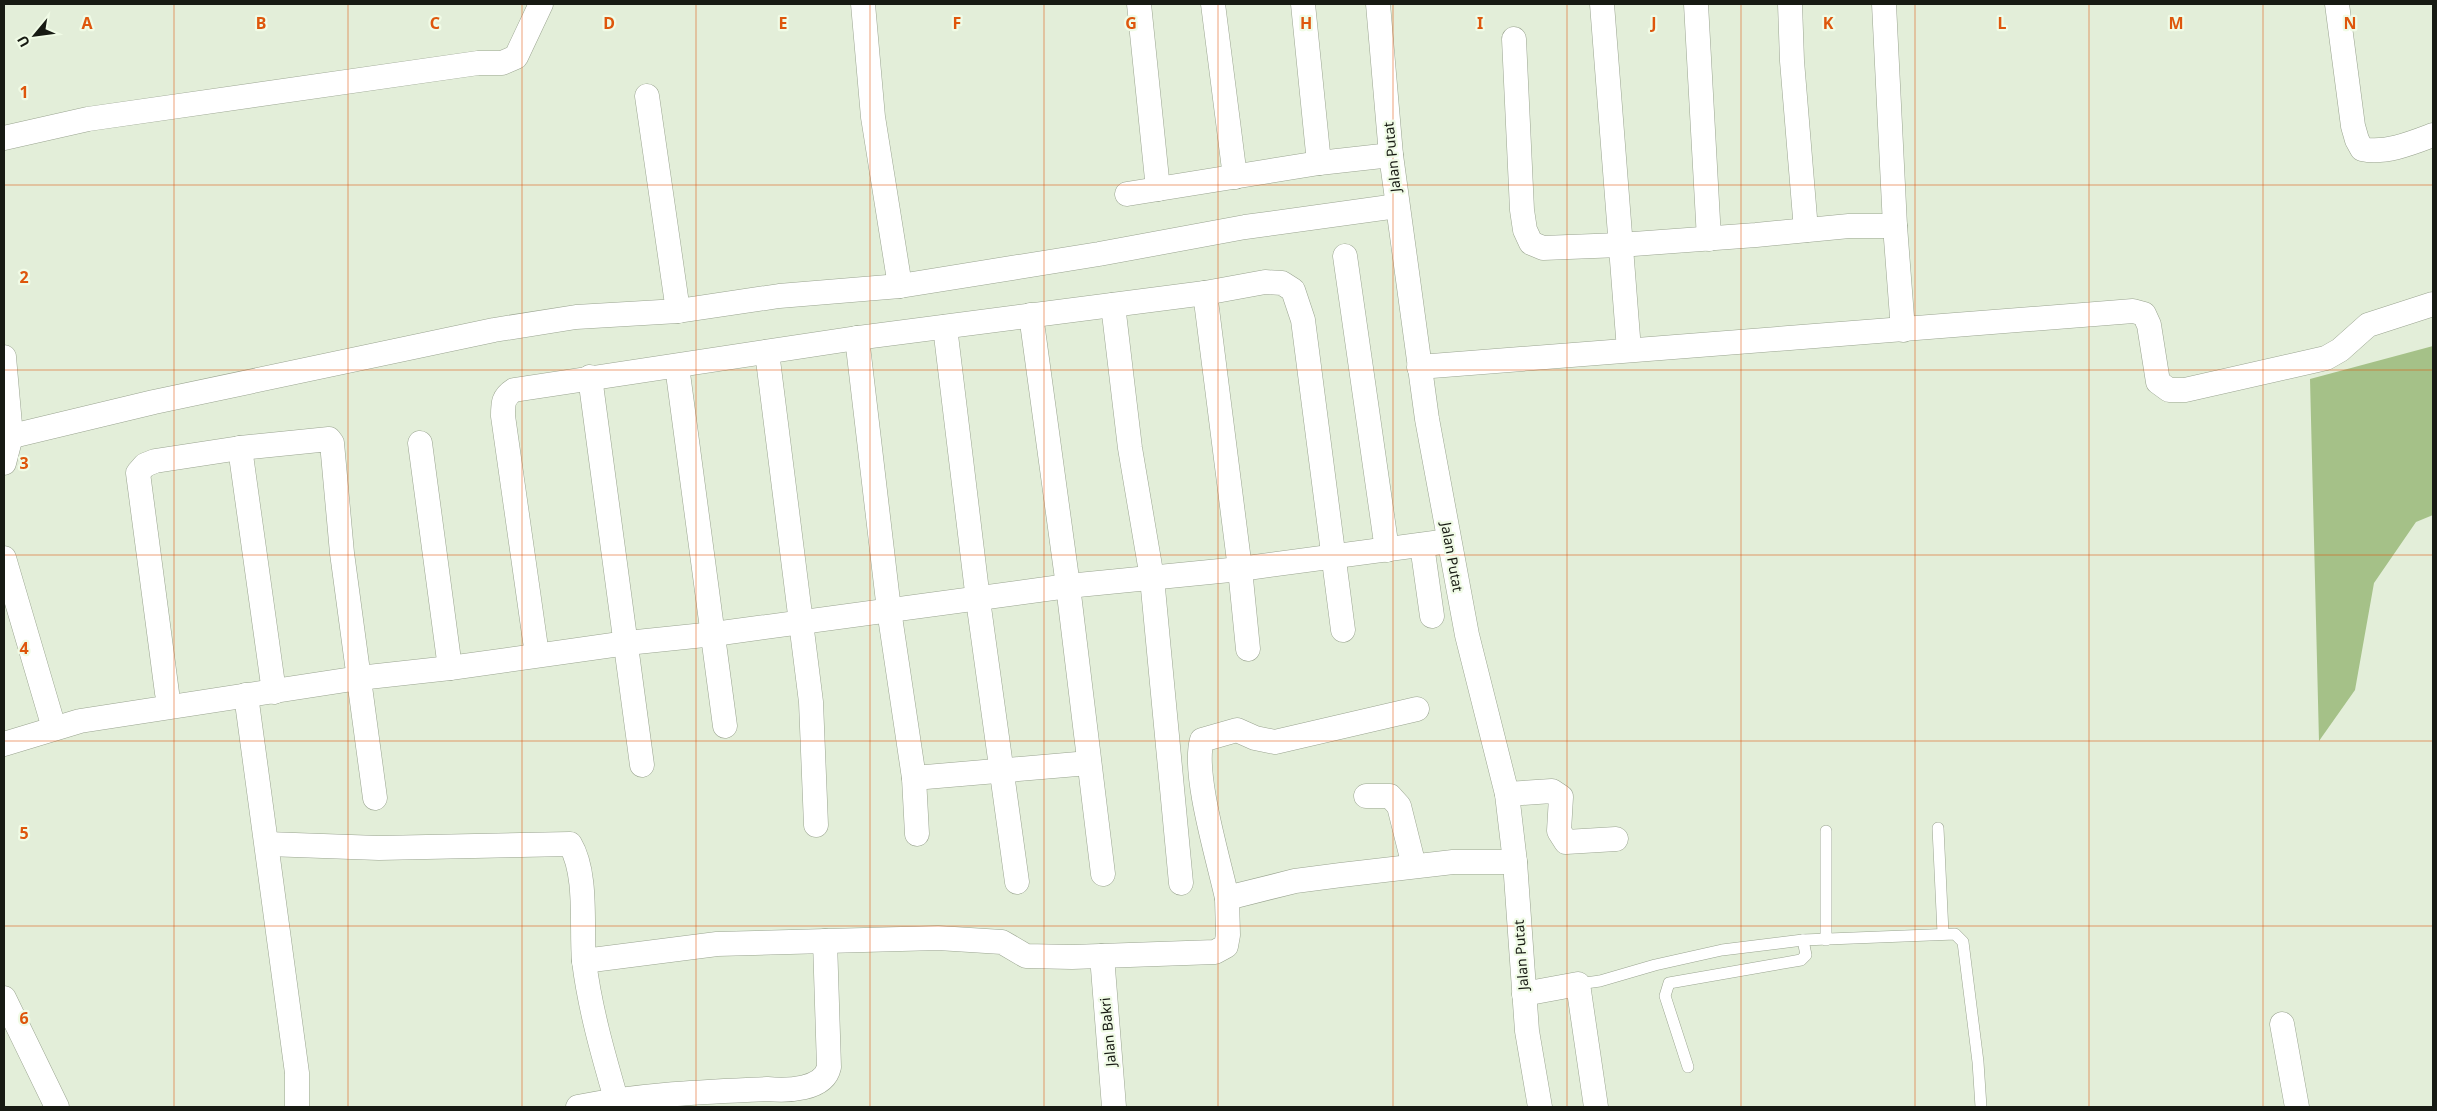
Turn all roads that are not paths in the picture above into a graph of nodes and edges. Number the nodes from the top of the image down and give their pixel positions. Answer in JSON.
{"nodes":[{"id":1,"x":541,"y":4,"type":"edge"},
{"id":2,"x":863,"y":4,"type":"edge"},
{"id":3,"x":1140,"y":4,"type":"edge"},
{"id":4,"x":1212,"y":4,"type":"edge"},
{"id":5,"x":1303,"y":4,"type":"edge"},
{"id":6,"x":1378,"y":4,"type":"edge"},
{"id":7,"x":1602,"y":4,"type":"edge"},
{"id":8,"x":1696,"y":4,"type":"edge"},
{"id":9,"x":1790,"y":4,"type":"edge"},
{"id":10,"x":1884,"y":4,"type":"edge"},
{"id":11,"x":2337,"y":4,"type":"edge"},
{"id":12,"x":1514,"y":39,"type":"dead end"},
{"id":13,"x":647,"y":96,"type":"dead end"},
{"id":14,"x":2433,"y":135,"type":"edge"},
{"id":15,"x":4,"y":138,"type":"edge"},
{"id":16,"x":1391,"y":155,"type":"junction"},
{"id":17,"x":1319,"y":163,"type":"junction"},
{"id":18,"x":1235,"y":177,"type":"junction"},
{"id":19,"x":1158,"y":189,"type":"junction"},
{"id":20,"x":1127,"y":194,"type":"dead end"},
{"id":21,"x":1397,"y":206,"type":"junction"},
{"id":22,"x":1895,"y":226,"type":"junction"},
{"id":23,"x":1806,"y":230,"type":"junction"},
{"id":24,"x":1710,"y":239,"type":"junction"},
{"id":25,"x":1620,"y":245,"type":"junction"},
{"id":26,"x":1345,"y":256,"type":"dead end"},
{"id":27,"x":900,"y":286,"type":"junction"},
{"id":28,"x":1205,"y":293,"type":"junction"},
{"id":29,"x":2433,"y":304,"type":"edge"},
{"id":30,"x":1113,"y":305,"type":"junction"},
{"id":31,"x":678,"y":311,"type":"junction"},
{"id":32,"x":1031,"y":315,"type":"junction"},
{"id":33,"x":945,"y":327,"type":"junction"},
{"id":34,"x":1903,"y":330,"type":"junction"},
{"id":35,"x":857,"y":338,"type":"junction"},
{"id":36,"x":1629,"y":350,"type":"junction"},
{"id":37,"x":767,"y":352,"type":"junction"},
{"id":38,"x":4,"y":357,"type":"edge"},
{"id":39,"x":677,"y":366,"type":"junction"},
{"id":40,"x":1420,"y":367,"type":"junction"},
{"id":41,"x":590,"y":377,"type":"junction"},
{"id":42,"x":7,"y":437,"type":"edge"},
{"id":43,"x":420,"y":443,"type":"dead end"},
{"id":44,"x":240,"y":448,"type":"junction"},
{"id":45,"x":4,"y":463,"type":"edge"},
{"id":46,"x":1449,"y":542,"type":"junction"},
{"id":47,"x":1422,"y":545,"type":"junction"},
{"id":48,"x":1387,"y":550,"type":"junction"},
{"id":49,"x":4,"y":558,"type":"edge"},
{"id":50,"x":1334,"y":558,"type":"junction"},
{"id":51,"x":1240,"y":569,"type":"junction"},
{"id":52,"x":1152,"y":578,"type":"junction"},
{"id":53,"x":1068,"y":586,"type":"junction"},
{"id":54,"x":978,"y":600,"type":"junction"},
{"id":55,"x":889,"y":610,"type":"junction"},
{"id":56,"x":1432,"y":616,"type":"dead end"},
{"id":57,"x":802,"y":622,"type":"junction"},
{"id":58,"x":1343,"y":630,"type":"dead end"},
{"id":59,"x":714,"y":634,"type":"junction"},
{"id":60,"x":626,"y":643,"type":"junction"},
{"id":61,"x":1248,"y":649,"type":"dead end"},
{"id":62,"x":537,"y":655,"type":"junction"},
{"id":63,"x":450,"y":668,"type":"junction"},
{"id":64,"x":359,"y":678,"type":"junction"},
{"id":65,"x":274,"y":692,"type":"junction"},
{"id":66,"x":167,"y":693,"type":"dead end"},
{"id":67,"x":246,"y":695,"type":"junction"},
{"id":68,"x":1416,"y":709,"type":"dead end"},
{"id":69,"x":725,"y":726,"type":"dead end"},
{"id":70,"x":54,"y":728,"type":"junction"},
{"id":71,"x":4,"y":744,"type":"edge"},
{"id":72,"x":1089,"y":763,"type":"junction"},
{"id":73,"x":642,"y":765,"type":"dead end"},
{"id":74,"x":1002,"y":771,"type":"junction"},
{"id":75,"x":914,"y":778,"type":"junction"},
{"id":76,"x":1507,"y":794,"type":"junction"},
{"id":77,"x":1366,"y":796,"type":"dead end"},
{"id":78,"x":375,"y":798,"type":"dead end"},
{"id":79,"x":816,"y":825,"type":"dead end"},
{"id":80,"x":1938,"y":828,"type":"dead end"},
{"id":81,"x":1826,"y":831,"type":"dead end"},
{"id":82,"x":916,"y":834,"type":"dead end"},
{"id":83,"x":1616,"y":839,"type":"dead end"},
{"id":84,"x":267,"y":844,"type":"junction"},
{"id":85,"x":1516,"y":862,"type":"junction"},
{"id":86,"x":1414,"y":866,"type":"junction"},
{"id":87,"x":1103,"y":874,"type":"dead end"},
{"id":88,"x":1017,"y":882,"type":"dead end"},
{"id":89,"x":1181,"y":883,"type":"dead end"},
{"id":90,"x":1227,"y":898,"type":"junction"},
{"id":91,"x":1943,"y":933,"type":"junction"},
{"id":92,"x":1803,"y":940,"type":"junction"},
{"id":93,"x":1826,"y":940,"type":"junction"},
{"id":94,"x":825,"y":941,"type":"junction"},
{"id":95,"x":1102,"y":956,"type":"junction"},
{"id":96,"x":584,"y":961,"type":"junction"},
{"id":97,"x":1578,"y":984,"type":"junction"},
{"id":98,"x":1524,"y":994,"type":"junction"},
{"id":99,"x":4,"y":998,"type":"edge"},
{"id":100,"x":2282,"y":1024,"type":"dead end"},
{"id":101,"x":1688,"y":1067,"type":"dead end"},
{"id":102,"x":769,"y":1098,"type":"edge"},
{"id":103,"x":616,"y":1099,"type":"junction"},
{"id":104,"x":57,"y":1107,"type":"edge"},
{"id":105,"x":297,"y":1107,"type":"edge"},
{"id":106,"x":578,"y":1107,"type":"edge"},
{"id":107,"x":1114,"y":1107,"type":"edge"},
{"id":108,"x":1540,"y":1107,"type":"edge"},
{"id":109,"x":1596,"y":1107,"type":"edge"},
{"id":110,"x":1981,"y":1107,"type":"edge"},
{"id":111,"x":2297,"y":1107,"type":"edge"}],
"edges":[{"from":1,"to":15,"type":"street"},
{"from":2,"to":27,"type":"street"},
{"from":3,"to":19,"type":"street"},
{"from":4,"to":18,"type":"street"},
{"from":5,"to":17,"type":"street"},
{"from":6,"to":16,"type":"street","name":"Jalan Putat"},
{"from":7,"to":25,"type":"street"},
{"from":8,"to":24,"type":"street"},
{"from":9,"to":23,"type":"street"},
{"from":10,"to":22,"type":"street"},
{"from":11,"to":14,"type":"street"},
{"from":12,"to":25,"type":"street"},
{"from":13,"to":31,"type":"street"},
{"from":16,"to":17,"type":"street"},
{"from":16,"to":21,"type":"street","name":"Jalan Putat"},
{"from":17,"to":18,"type":"street"},
{"from":18,"to":19,"type":"street"},
{"from":19,"to":20,"type":"street"},
{"from":21,"to":27,"type":"street"},
{"from":21,"to":40,"type":"street","name":"Jalan Putat"},
{"from":22,"to":23,"type":"street"},
{"from":22,"to":34,"type":"street"},
{"from":23,"to":24,"type":"street"},
{"from":24,"to":25,"type":"street"},
{"from":25,"to":36,"type":"street"},
{"from":26,"to":48,"type":"street"},
{"from":27,"to":31,"type":"street"},
{"from":28,"to":30,"type":"street"},
{"from":28,"to":50,"type":"street"},
{"from":28,"to":51,"type":"street"},
{"from":29,"to":34,"type":"street"},
{"from":30,"to":32,"type":"street"},
{"from":30,"to":52,"type":"street"},
{"from":31,"to":42,"type":"street"},
{"from":32,"to":33,"type":"street"},
{"from":32,"to":53,"type":"street"},
{"from":33,"to":35,"type":"street"},
{"from":33,"to":54,"type":"street"},
{"from":34,"to":36,"type":"street"},
{"from":35,"to":37,"type":"street"},
{"from":35,"to":55,"type":"street"},
{"from":36,"to":40,"type":"street"},
{"from":37,"to":39,"type":"street"},
{"from":37,"to":57,"type":"street"},
{"from":38,"to":42,"type":"street"},
{"from":39,"to":41,"type":"street"},
{"from":39,"to":59,"type":"street"},
{"from":40,"to":46,"type":"street","name":"Jalan Putat"},
{"from":41,"to":60,"type":"street"},
{"from":41,"to":62,"type":"street"},
{"from":42,"to":45,"type":"street"},
{"from":43,"to":63,"type":"street"},
{"from":44,"to":64,"type":"street"},
{"from":44,"to":65,"type":"street"},
{"from":44,"to":66,"type":"street"},
{"from":46,"to":47,"type":"street"},
{"from":46,"to":76,"type":"street","name":"Jalan Putat"},
{"from":47,"to":48,"type":"street"},
{"from":47,"to":56,"type":"street"},
{"from":48,"to":50,"type":"street"},
{"from":49,"to":70,"type":"street"},
{"from":50,"to":51,"type":"street"},
{"from":50,"to":58,"type":"street"},
{"from":51,"to":52,"type":"street"},
{"from":51,"to":61,"type":"street"},
{"from":52,"to":53,"type":"street"},
{"from":52,"to":89,"type":"street"},
{"from":53,"to":54,"type":"street"},
{"from":53,"to":72,"type":"street"},
{"from":54,"to":55,"type":"street"},
{"from":54,"to":74,"type":"street"},
{"from":55,"to":57,"type":"street"},
{"from":55,"to":75,"type":"street"},
{"from":57,"to":59,"type":"street"},
{"from":57,"to":79,"type":"street"},
{"from":59,"to":60,"type":"street"},
{"from":59,"to":69,"type":"street"},
{"from":60,"to":62,"type":"street"},
{"from":60,"to":73,"type":"street"},
{"from":62,"to":63,"type":"street"},
{"from":63,"to":64,"type":"street"},
{"from":64,"to":65,"type":"street"},
{"from":64,"to":78,"type":"street"},
{"from":65,"to":67,"type":"street"},
{"from":67,"to":70,"type":"street"},
{"from":67,"to":84,"type":"street"},
{"from":68,"to":90,"type":"street"},
{"from":70,"to":71,"type":"street"},
{"from":72,"to":74,"type":"street"},
{"from":72,"to":87,"type":"street"},
{"from":74,"to":75,"type":"street"},
{"from":74,"to":88,"type":"street"},
{"from":75,"to":82,"type":"street"},
{"from":76,"to":83,"type":"street"},
{"from":76,"to":85,"type":"street","name":"Jalan Putat"},
{"from":77,"to":86,"type":"street"},
{"from":80,"to":91,"type":"lane"},
{"from":81,"to":93,"type":"lane"},
{"from":84,"to":96,"type":"street"},
{"from":84,"to":105,"type":"street"},
{"from":85,"to":86,"type":"street"},
{"from":85,"to":98,"type":"street","name":"Jalan Putat"},
{"from":86,"to":90,"type":"street"},
{"from":90,"to":95,"type":"street"},
{"from":91,"to":93,"type":"lane"},
{"from":91,"to":110,"type":"lane"},
{"from":92,"to":93,"type":"lane"},
{"from":92,"to":97,"type":"lane"},
{"from":92,"to":101,"type":"lane"},
{"from":94,"to":95,"type":"street"},
{"from":94,"to":96,"type":"street"},
{"from":94,"to":102,"type":"street"},
{"from":95,"to":107,"type":"street","name":"Jalan Bakri"},
{"from":96,"to":103,"type":"street"},
{"from":97,"to":98,"type":"street"},
{"from":97,"to":109,"type":"street"},
{"from":98,"to":108,"type":"street","name":"Jalan Putat"},
{"from":99,"to":104,"type":"street"},
{"from":100,"to":111,"type":"street"},
{"from":102,"to":103,"type":"street"},
{"from":103,"to":106,"type":"street"}]}
